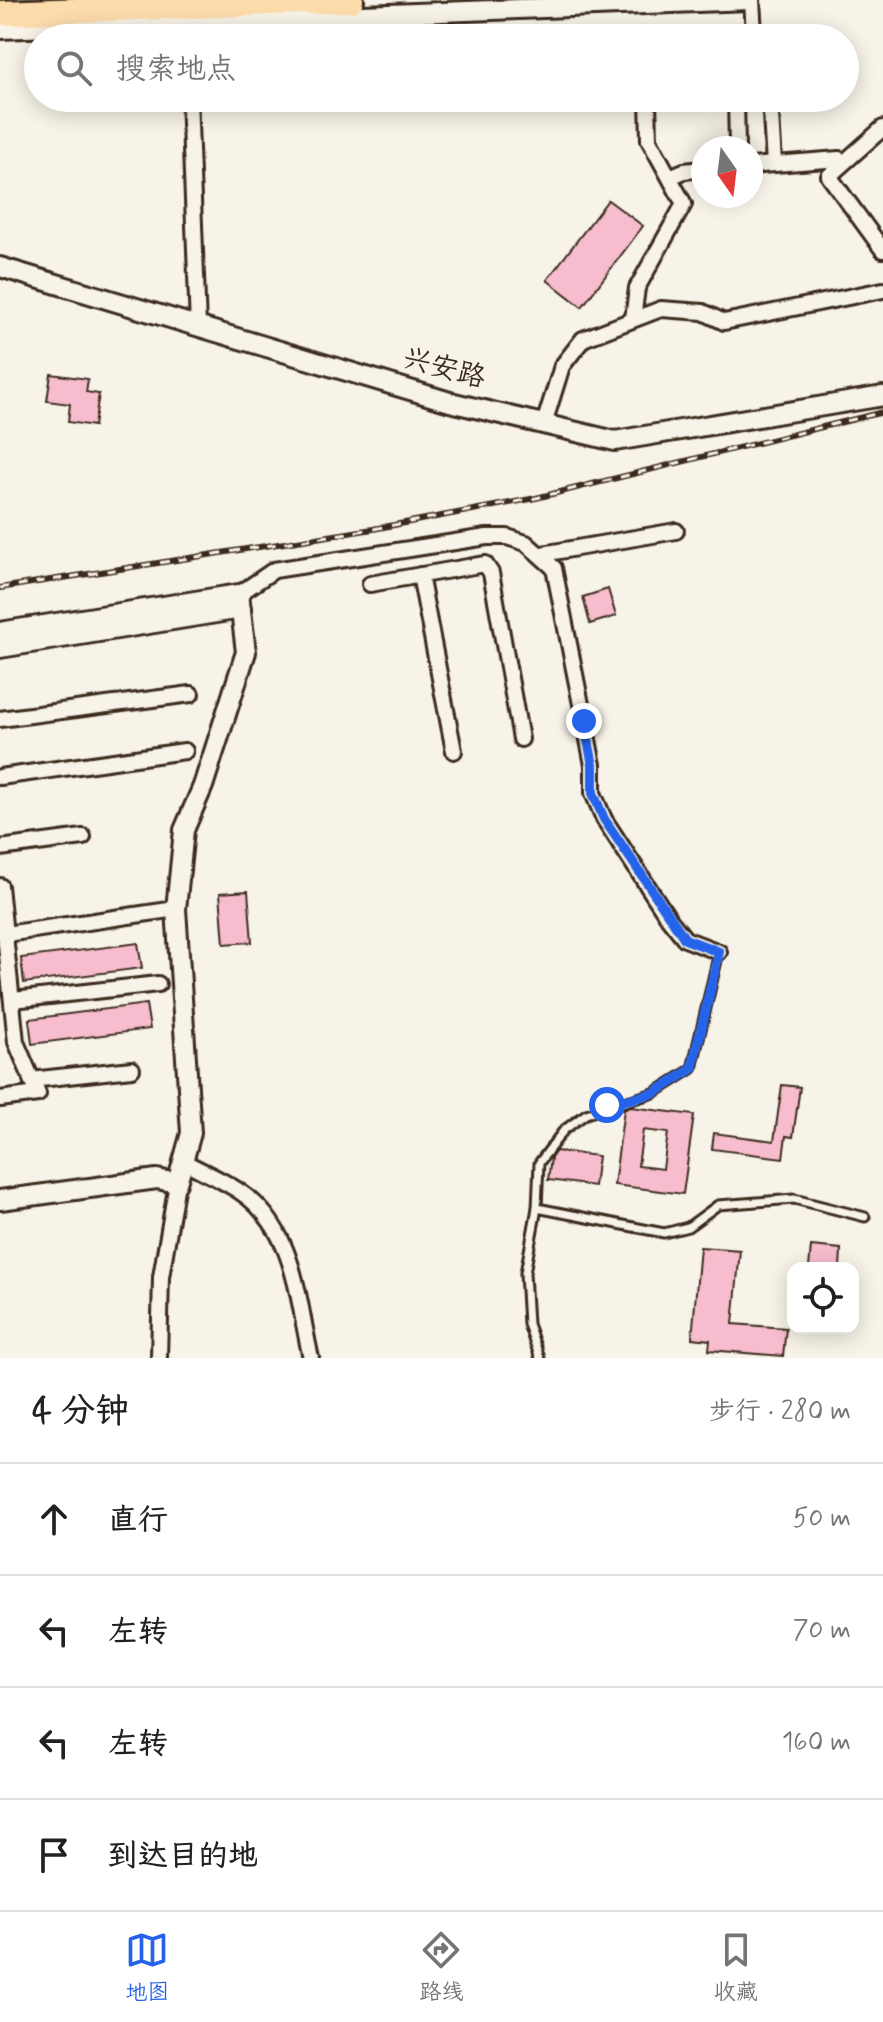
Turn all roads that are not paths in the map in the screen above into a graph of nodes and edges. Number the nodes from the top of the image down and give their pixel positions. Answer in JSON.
{"nodes":[{"id":1,"x":351,"y":0,"type":"edge"},
{"id":2,"x":750,"y":0,"type":"edge"},
{"id":3,"x":0,"y":13,"type":"edge"},
{"id":4,"x":299,"y":24,"type":"edge"},
{"id":5,"x":756,"y":24,"type":"edge"},
{"id":6,"x":0,"y":29,"type":"edge"},
{"id":7,"x":24,"y":29,"type":"edge"},
{"id":8,"x":190,"y":112,"type":"edge"},
{"id":9,"x":648,"y":112,"type":"edge"},
{"id":10,"x":736,"y":112,"type":"edge"},
{"id":11,"x":771,"y":112,"type":"edge"},
{"id":12,"x":883,"y":128,"type":"edge"},
{"id":13,"x":737,"y":136,"type":"edge"},
{"id":14,"x":839,"y":159,"type":"dead end"},
{"id":15,"x":774,"y":164,"type":"junction"},
{"id":16,"x":763,"y":165,"type":"edge"},
{"id":17,"x":691,"y":170,"type":"edge"},
{"id":18,"x":670,"y":177,"type":"junction"},
{"id":19,"x":876,"y":228,"type":"edge"},
{"id":20,"x":883,"y":250,"type":"edge"},
{"id":21,"x":0,"y":267,"type":"edge"},
{"id":22,"x":883,"y":290,"type":"edge"},
{"id":23,"x":633,"y":319,"type":"junction"},
{"id":24,"x":198,"y":326,"type":"junction"},
{"id":25,"x":883,"y":396,"type":"edge"},
{"id":26,"x":544,"y":424,"type":"junction"},
{"id":27,"x":676,"y":531,"type":"dead end"},
{"id":28,"x":421,"y":547,"type":"junction"},
{"id":29,"x":542,"y":554,"type":"junction"},
{"id":30,"x":422,"y":574,"type":"junction"},
{"id":31,"x":370,"y":584,"type":"dead end"},
{"id":32,"x":240,"y":602,"type":"junction"},
{"id":33,"x":0,"y":632,"type":"edge"},
{"id":34,"x":0,"y":648,"type":"edge"},
{"id":35,"x":191,"y":694,"type":"dead end"},
{"id":36,"x":0,"y":719,"type":"edge"},
{"id":37,"x":521,"y":739,"type":"dead end"},
{"id":38,"x":185,"y":751,"type":"dead end"},
{"id":39,"x":454,"y":751,"type":"dead end"},
{"id":40,"x":0,"y":777,"type":"edge"},
{"id":41,"x":83,"y":837,"type":"dead end"},
{"id":42,"x":0,"y":848,"type":"edge"},
{"id":43,"x":0,"y":886,"type":"edge"},
{"id":44,"x":1,"y":906,"type":"edge"},
{"id":45,"x":176,"y":909,"type":"junction"},
{"id":46,"x":6,"y":934,"type":"junction"},
{"id":47,"x":719,"y":952,"type":"joint"},
{"id":48,"x":5,"y":974,"type":"edge"},
{"id":49,"x":158,"y":984,"type":"dead end"},
{"id":50,"x":13,"y":1000,"type":"junction"},
{"id":51,"x":132,"y":1069,"type":"dead end"},
{"id":52,"x":31,"y":1080,"type":"junction"},
{"id":53,"x":0,"y":1099,"type":"edge"},
{"id":54,"x":183,"y":1161,"type":"junction"},
{"id":55,"x":177,"y":1183,"type":"junction"},
{"id":56,"x":0,"y":1200,"type":"edge"},
{"id":57,"x":537,"y":1208,"type":"junction"},
{"id":58,"x":865,"y":1217,"type":"dead end"},
{"id":59,"x":159,"y":1358,"type":"edge"},
{"id":60,"x":311,"y":1358,"type":"edge"},
{"id":61,"x":540,"y":1358,"type":"edge"}],
"edges":[{"from":1,"to":3,"type":"highway"},
{"from":2,"to":4,"type":"street"},
{"from":2,"to":5,"type":"street"},
{"from":6,"to":7,"type":"street"},
{"from":8,"to":24,"type":"street"},
{"from":9,"to":18,"type":"street"},
{"from":10,"to":13,"type":"street"},
{"from":11,"to":15,"type":"street"},
{"from":12,"to":19,"type":"street"},
{"from":14,"to":15,"type":"street"},
{"from":15,"to":16,"type":"street"},
{"from":17,"to":18,"type":"street"},
{"from":18,"to":23,"type":"street"},
{"from":19,"to":20,"type":"street"},
{"from":21,"to":24,"type":"street","name":"兴安路"},
{"from":22,"to":23,"type":"street"},
{"from":23,"to":26,"type":"street"},
{"from":24,"to":26,"type":"street","name":"兴安路"},
{"from":25,"to":26,"type":"street","name":"兴安路"},
{"from":27,"to":29,"type":"street"},
{"from":28,"to":29,"type":"street"},
{"from":28,"to":30,"type":"street"},
{"from":28,"to":32,"type":"street"},
{"from":29,"to":47,"type":"street"},
{"from":30,"to":31,"type":"street"},
{"from":30,"to":37,"type":"street"},
{"from":30,"to":39,"type":"street"},
{"from":32,"to":33,"type":"street"},
{"from":32,"to":34,"type":"street"},
{"from":32,"to":45,"type":"street"},
{"from":35,"to":36,"type":"street"},
{"from":38,"to":40,"type":"street"},
{"from":41,"to":42,"type":"street"},
{"from":43,"to":44,"type":"street"},
{"from":44,"to":46,"type":"street"},
{"from":45,"to":46,"type":"street"},
{"from":45,"to":54,"type":"street"},
{"from":46,"to":48,"type":"street"},
{"from":47,"to":57,"type":"lane"},
{"from":48,"to":50,"type":"street"},
{"from":49,"to":50,"type":"street"},
{"from":50,"to":52,"type":"street"},
{"from":51,"to":52,"type":"street"},
{"from":52,"to":53,"type":"street"},
{"from":54,"to":55,"type":"street"},
{"from":54,"to":60,"type":"street"},
{"from":55,"to":56,"type":"street"},
{"from":55,"to":59,"type":"street"},
{"from":57,"to":58,"type":"lane"},
{"from":57,"to":61,"type":"lane"}]}
